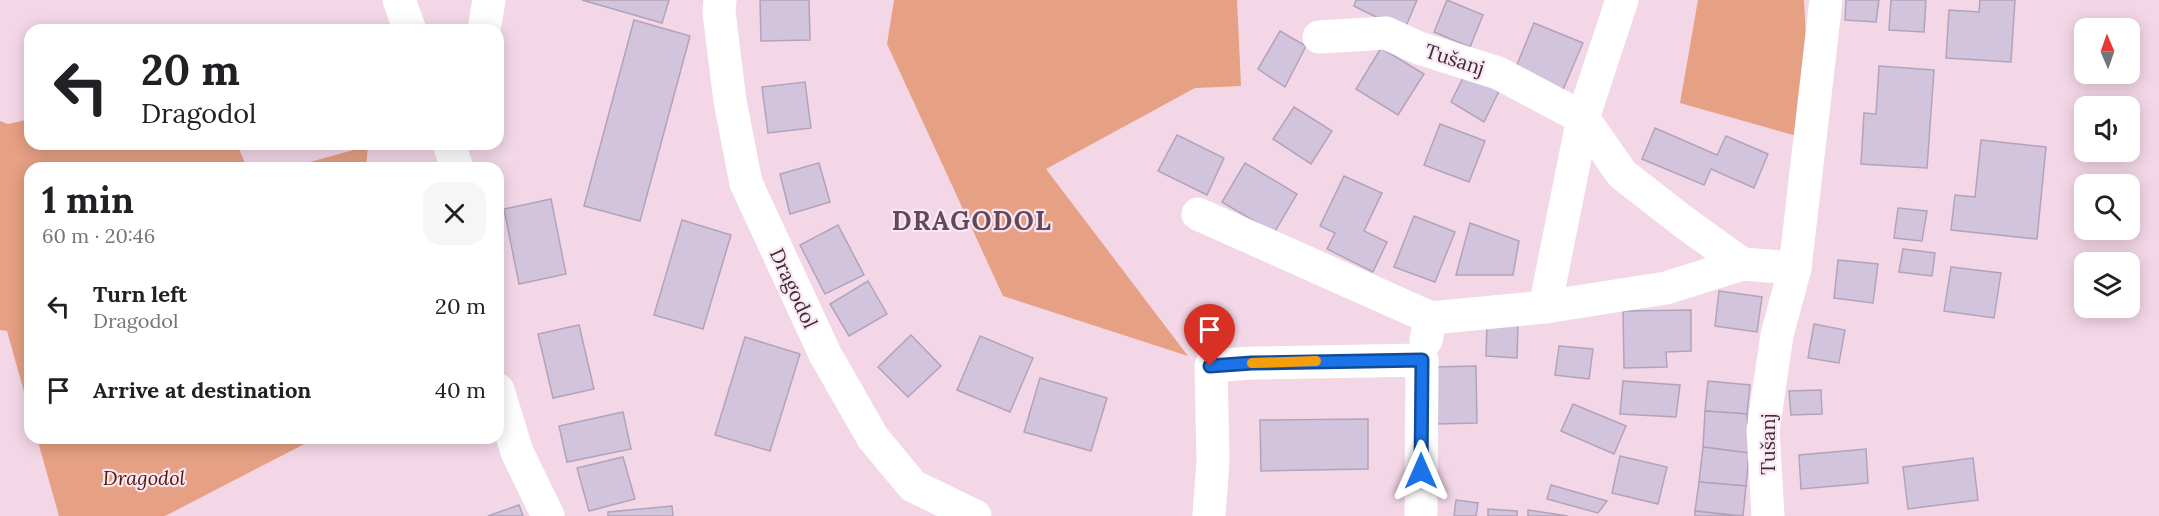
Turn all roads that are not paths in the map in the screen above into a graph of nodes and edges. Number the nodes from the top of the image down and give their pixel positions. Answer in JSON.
{"nodes":[{"id":1,"x":399,"y":0,"type":"edge"},
{"id":2,"x":489,"y":0,"type":"edge"},
{"id":3,"x":720,"y":0,"type":"edge"},
{"id":4,"x":1622,"y":0,"type":"edge"},
{"id":5,"x":1826,"y":0,"type":"edge"},
{"id":6,"x":408,"y":24,"type":"edge"},
{"id":7,"x":485,"y":24,"type":"edge"},
{"id":8,"x":1319,"y":37,"type":"dead end"},
{"id":9,"x":1583,"y":118,"type":"junction"},
{"id":10,"x":1198,"y":214,"type":"dead end"},
{"id":11,"x":1742,"y":264,"type":"junction"},
{"id":12,"x":1795,"y":268,"type":"junction"},
{"id":13,"x":1545,"y":307,"type":"junction"},
{"id":14,"x":1431,"y":318,"type":"junction"},
{"id":15,"x":1422,"y":360,"type":"junction"},
{"id":16,"x":504,"y":410,"type":"edge"},
{"id":17,"x":548,"y":516,"type":"edge"},
{"id":18,"x":975,"y":516,"type":"edge"},
{"id":19,"x":1209,"y":516,"type":"edge"},
{"id":20,"x":1421,"y":516,"type":"edge"},
{"id":21,"x":1768,"y":516,"type":"edge"}],
"edges":[{"from":1,"to":6,"type":"street"},
{"from":2,"to":7,"type":"street"},
{"from":3,"to":18,"type":"street","name":"Dragodol"},
{"from":4,"to":9,"type":"street"},
{"from":5,"to":12,"type":"street","name":"Tušanj"},
{"from":8,"to":9,"type":"street","name":"Tušanj"},
{"from":9,"to":11,"type":"street","name":"Tušanj"},
{"from":9,"to":13,"type":"street"},
{"from":10,"to":14,"type":"street"},
{"from":11,"to":12,"type":"street"},
{"from":11,"to":13,"type":"street"},
{"from":12,"to":21,"type":"street","name":"Tušanj"},
{"from":13,"to":14,"type":"street"},
{"from":14,"to":15,"type":"street"},
{"from":15,"to":19,"type":"street"},
{"from":15,"to":20,"type":"street"},
{"from":16,"to":17,"type":"street"}]}
